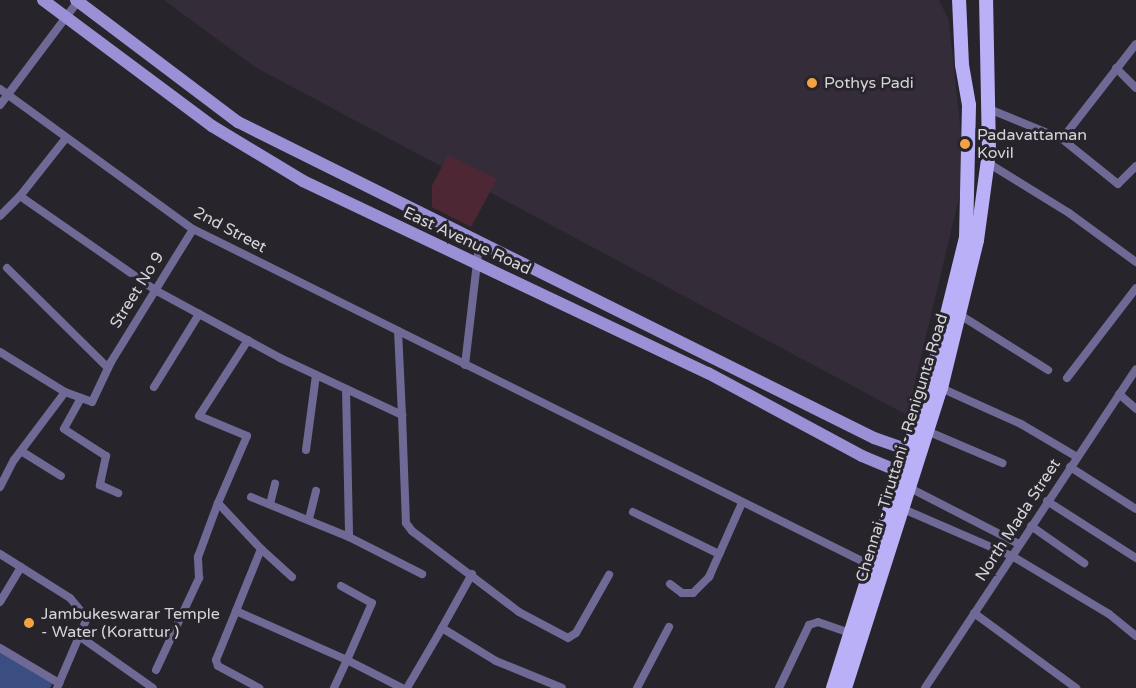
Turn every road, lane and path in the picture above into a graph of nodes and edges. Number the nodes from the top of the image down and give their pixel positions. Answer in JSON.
{"nodes":[{"id":1,"x":43,"y":0,"type":"edge"},
{"id":2,"x":959,"y":0,"type":"edge"},
{"id":3,"x":986,"y":0,"type":"edge"},
{"id":4,"x":77,"y":1,"type":"edge"},
{"id":5,"x":67,"y":18,"type":"junction"},
{"id":6,"x":1136,"y":44,"type":"edge"},
{"id":7,"x":1116,"y":69,"type":"junction"},
{"id":8,"x":1136,"y":88,"type":"edge"},
{"id":9,"x":4,"y":92,"type":"edge"},
{"id":10,"x":0,"y":105,"type":"edge"},
{"id":11,"x":989,"y":109,"type":"junction"},
{"id":12,"x":66,"y":138,"type":"junction"},
{"id":13,"x":1062,"y":139,"type":"junction"},
{"id":14,"x":988,"y":163,"type":"junction"},
{"id":15,"x":1136,"y":166,"type":"edge"},
{"id":16,"x":20,"y":196,"type":"junction"},
{"id":17,"x":0,"y":216,"type":"edge"},
{"id":18,"x":193,"y":229,"type":"junction"},
{"id":19,"x":479,"y":245,"type":"junction"},
{"id":20,"x":1136,"y":262,"type":"edge"},
{"id":21,"x":479,"y":263,"type":"junction"},
{"id":22,"x":7,"y":268,"type":"dead end"},
{"id":23,"x":1136,"y":288,"type":"edge"},
{"id":24,"x":155,"y":290,"type":"junction"},
{"id":25,"x":199,"y":314,"type":"junction"},
{"id":26,"x":960,"y":315,"type":"junction"},
{"id":27,"x":398,"y":331,"type":"junction"},
{"id":28,"x":248,"y":340,"type":"junction"},
{"id":29,"x":0,"y":352,"type":"edge"},
{"id":30,"x":465,"y":365,"type":"junction"},
{"id":31,"x":108,"y":368,"type":"junction"},
{"id":32,"x":1136,"y":369,"type":"edge"},
{"id":33,"x":1048,"y":370,"type":"dead end"},
{"id":34,"x":316,"y":375,"type":"junction"},
{"id":35,"x":1067,"y":378,"type":"dead end"},
{"id":36,"x":154,"y":387,"type":"dead end"},
{"id":37,"x":941,"y":388,"type":"junction"},
{"id":38,"x":346,"y":389,"type":"junction"},
{"id":39,"x":65,"y":392,"type":"junction"},
{"id":40,"x":1119,"y":394,"type":"junction"},
{"id":41,"x":81,"y":398,"type":"junction"},
{"id":42,"x":1136,"y":409,"type":"edge"},
{"id":43,"x":402,"y":415,"type":"junction"},
{"id":44,"x":927,"y":431,"type":"junction"},
{"id":45,"x":306,"y":450,"type":"dead end"},
{"id":46,"x":21,"y":451,"type":"junction"},
{"id":47,"x":913,"y":452,"type":"junction"},
{"id":48,"x":1077,"y":457,"type":"junction"},
{"id":49,"x":1002,"y":463,"type":"dead end"},
{"id":50,"x":1070,"y":467,"type":"junction"},
{"id":51,"x":61,"y":476,"type":"dead end"},
{"id":52,"x":907,"y":479,"type":"junction"},
{"id":53,"x":276,"y":484,"type":"dead end"},
{"id":54,"x":0,"y":487,"type":"edge"},
{"id":55,"x":316,"y":491,"type":"dead end"},
{"id":56,"x":118,"y":493,"type":"dead end"},
{"id":57,"x":251,"y":497,"type":"dead end"},
{"id":58,"x":1047,"y":501,"type":"junction"},
{"id":59,"x":218,"y":503,"type":"junction"},
{"id":60,"x":742,"y":503,"type":"junction"},
{"id":61,"x":270,"y":504,"type":"junction"},
{"id":62,"x":901,"y":508,"type":"junction"},
{"id":63,"x":1136,"y":510,"type":"edge"},
{"id":64,"x":633,"y":512,"type":"dead end"},
{"id":65,"x":309,"y":519,"type":"junction"},
{"id":66,"x":1031,"y":526,"type":"junction"},
{"id":67,"x":350,"y":537,"type":"junction"},
{"id":68,"x":1019,"y":544,"type":"junction"},
{"id":69,"x":261,"y":549,"type":"junction"},
{"id":70,"x":0,"y":554,"type":"edge"},
{"id":71,"x":719,"y":554,"type":"junction"},
{"id":72,"x":1012,"y":556,"type":"junction"},
{"id":73,"x":1136,"y":558,"type":"edge"},
{"id":74,"x":1084,"y":563,"type":"dead end"},
{"id":75,"x":870,"y":565,"type":"junction"},
{"id":76,"x":21,"y":567,"type":"junction"},
{"id":77,"x":422,"y":574,"type":"dead end"},
{"id":78,"x":472,"y":574,"type":"junction"},
{"id":79,"x":609,"y":575,"type":"dead end"},
{"id":80,"x":292,"y":578,"type":"dead end"},
{"id":81,"x":670,"y":584,"type":"dead end"},
{"id":82,"x":341,"y":586,"type":"dead end"},
{"id":83,"x":0,"y":602,"type":"edge"},
{"id":84,"x":236,"y":611,"type":"junction"},
{"id":85,"x":974,"y":613,"type":"junction"},
{"id":86,"x":669,"y":627,"type":"dead end"},
{"id":87,"x":442,"y":628,"type":"junction"},
{"id":88,"x":852,"y":634,"type":"junction"},
{"id":89,"x":80,"y":636,"type":"junction"},
{"id":90,"x":1136,"y":636,"type":"edge"},
{"id":91,"x":0,"y":648,"type":"edge"},
{"id":92,"x":346,"y":660,"type":"junction"},
{"id":93,"x":156,"y":670,"type":"dead end"},
{"id":94,"x":58,"y":686,"type":"edge"},
{"id":95,"x":153,"y":688,"type":"edge"},
{"id":96,"x":259,"y":688,"type":"edge"},
{"id":97,"x":334,"y":688,"type":"edge"},
{"id":98,"x":402,"y":688,"type":"edge"},
{"id":99,"x":408,"y":688,"type":"edge"},
{"id":100,"x":562,"y":688,"type":"edge"},
{"id":101,"x":637,"y":688,"type":"edge"},
{"id":102,"x":779,"y":688,"type":"edge"},
{"id":103,"x":833,"y":688,"type":"edge"},
{"id":104,"x":846,"y":688,"type":"edge"},
{"id":105,"x":925,"y":688,"type":"edge"},
{"id":106,"x":1076,"y":688,"type":"edge"}],
"edges":[{"from":1,"to":5,"type":"main road","name":"East Avenue Road"},
{"from":2,"to":47,"type":"main road","name":"Chennai - Tiruttani - Renigunta Road"},
{"from":3,"to":11,"type":"main road","name":"Chennai - Tiruttani - Renigunta Road"},
{"from":4,"to":5,"type":"street"},
{"from":4,"to":19,"type":"main road","name":"East Avenue Road"},
{"from":5,"to":9,"type":"street"},
{"from":5,"to":21,"type":"main road","name":"East Avenue Road"},
{"from":6,"to":7,"type":"street"},
{"from":7,"to":8,"type":"street"},
{"from":7,"to":13,"type":"street"},
{"from":9,"to":10,"type":"street"},
{"from":9,"to":12,"type":"street","name":"2nd Street"},
{"from":11,"to":13,"type":"street"},
{"from":11,"to":14,"type":"main road","name":"Chennai - Tiruttani - Renigunta Road"},
{"from":12,"to":16,"type":"street"},
{"from":12,"to":18,"type":"street","name":"2nd Street"},
{"from":13,"to":15,"type":"street"},
{"from":14,"to":20,"type":"street"},
{"from":14,"to":26,"type":"main road","name":"Chennai - Tiruttani - Renigunta Road"},
{"from":16,"to":17,"type":"street"},
{"from":16,"to":24,"type":"street"},
{"from":18,"to":24,"type":"street","name":"Street No 9"},
{"from":18,"to":27,"type":"street","name":"2nd Street"},
{"from":19,"to":21,"type":"street"},
{"from":19,"to":47,"type":"main road","name":"East Avenue Road"},
{"from":21,"to":30,"type":"street"},
{"from":21,"to":52,"type":"main road","name":"East Avenue Road"},
{"from":22,"to":31,"type":"street"},
{"from":23,"to":35,"type":"street"},
{"from":24,"to":25,"type":"street"},
{"from":24,"to":31,"type":"street","name":"Street No 9"},
{"from":25,"to":28,"type":"street"},
{"from":25,"to":36,"type":"street"},
{"from":26,"to":33,"type":"street"},
{"from":26,"to":37,"type":"main road","name":"Chennai - Tiruttani - Renigunta Road"},
{"from":27,"to":30,"type":"street","name":"2nd Street"},
{"from":27,"to":43,"type":"street"},
{"from":28,"to":34,"type":"street"},
{"from":28,"to":59,"type":"street"},
{"from":29,"to":39,"type":"street"},
{"from":30,"to":60,"type":"street","name":"2nd Street"},
{"from":31,"to":41,"type":"street","name":"Street No 9"},
{"from":32,"to":40,"type":"street","name":"North Mada Street"},
{"from":34,"to":38,"type":"street"},
{"from":34,"to":45,"type":"street"},
{"from":37,"to":44,"type":"main road","name":"Chennai - Tiruttani - Renigunta Road"},
{"from":37,"to":48,"type":"street"},
{"from":38,"to":43,"type":"street"},
{"from":38,"to":67,"type":"street"},
{"from":39,"to":41,"type":"street"},
{"from":39,"to":46,"type":"street"},
{"from":40,"to":42,"type":"street"},
{"from":40,"to":48,"type":"street","name":"North Mada Street"},
{"from":41,"to":56,"type":"street"},
{"from":43,"to":78,"type":"street"},
{"from":44,"to":47,"type":"main road","name":"Chennai - Tiruttani - Renigunta Road"},
{"from":44,"to":49,"type":"street"},
{"from":46,"to":51,"type":"street"},
{"from":46,"to":54,"type":"street"},
{"from":47,"to":52,"type":"main road","name":"Chennai - Tiruttani - Renigunta Road"},
{"from":48,"to":50,"type":"street","name":"North Mada Street"},
{"from":50,"to":58,"type":"street","name":"North Mada Street"},
{"from":50,"to":63,"type":"street"},
{"from":52,"to":62,"type":"main road","name":"Chennai - Tiruttani - Renigunta Road"},
{"from":52,"to":68,"type":"street"},
{"from":52,"to":75,"type":"main road","name":"Chennai - Tiruttani - Renigunta Road"},
{"from":53,"to":61,"type":"street"},
{"from":55,"to":65,"type":"street"},
{"from":57,"to":61,"type":"street"},
{"from":58,"to":66,"type":"street","name":"North Mada Street"},
{"from":58,"to":73,"type":"street"},
{"from":59,"to":69,"type":"street"},
{"from":59,"to":93,"type":"street"},
{"from":60,"to":71,"type":"street"},
{"from":60,"to":75,"type":"street","name":"2nd Street"},
{"from":61,"to":65,"type":"street"},
{"from":62,"to":72,"type":"street"},
{"from":62,"to":104,"type":"main road","name":"Chennai - Tiruttani - Renigunta Road"},
{"from":64,"to":71,"type":"street"},
{"from":65,"to":67,"type":"street"},
{"from":66,"to":68,"type":"street","name":"North Mada Street"},
{"from":66,"to":74,"type":"street"},
{"from":67,"to":77,"type":"street"},
{"from":68,"to":72,"type":"street","name":"North Mada Street"},
{"from":69,"to":80,"type":"street"},
{"from":69,"to":84,"type":"street"},
{"from":70,"to":76,"type":"street"},
{"from":71,"to":81,"type":"street"},
{"from":72,"to":85,"type":"street","name":"North Mada Street"},
{"from":72,"to":90,"type":"street"},
{"from":75,"to":88,"type":"main road","name":"Chennai - Tiruttani - Renigunta Road"},
{"from":76,"to":83,"type":"street"},
{"from":76,"to":89,"type":"street"},
{"from":78,"to":79,"type":"street"},
{"from":78,"to":87,"type":"street"},
{"from":82,"to":92,"type":"street"},
{"from":84,"to":92,"type":"street"},
{"from":84,"to":96,"type":"street"},
{"from":85,"to":105,"type":"street","name":"North Mada Street"},
{"from":85,"to":106,"type":"street"},
{"from":86,"to":101,"type":"street"},
{"from":87,"to":99,"type":"street"},
{"from":87,"to":100,"type":"street"},
{"from":88,"to":102,"type":"street"},
{"from":88,"to":103,"type":"main road","name":"Chennai - Tiruttani - Renigunta Road"},
{"from":89,"to":94,"type":"street"},
{"from":89,"to":95,"type":"street"},
{"from":91,"to":94,"type":"street"},
{"from":92,"to":97,"type":"street"},
{"from":92,"to":98,"type":"street"}]}
